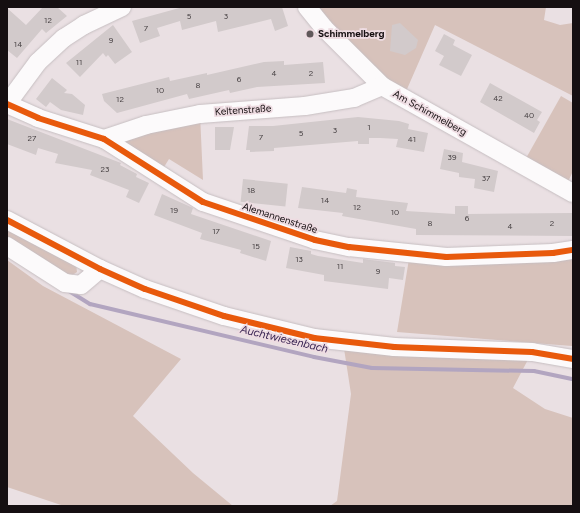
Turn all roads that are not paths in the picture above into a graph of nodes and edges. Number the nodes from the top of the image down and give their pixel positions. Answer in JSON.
{"nodes":[{"id":1,"x":122,"y":7,"type":"edge"},
{"id":2,"x":307,"y":7,"type":"edge"},
{"id":3,"x":382,"y":86,"type":"junction"},
{"id":4,"x":7,"y":104,"type":"edge"},
{"id":5,"x":104,"y":138,"type":"junction"},
{"id":6,"x":573,"y":193,"type":"edge"},
{"id":7,"x":7,"y":220,"type":"edge"},
{"id":8,"x":7,"y":246,"type":"edge"},
{"id":9,"x":573,"y":250,"type":"edge"},
{"id":10,"x":100,"y":269,"type":"junction"},
{"id":11,"x":573,"y":359,"type":"edge"}],
"edges":[{"from":1,"to":4,"type":"street"},
{"from":2,"to":3,"type":"street","name":"Am Schimmelberg"},
{"from":3,"to":5,"type":"street","name":"Keltenstraße"},
{"from":3,"to":6,"type":"street","name":"Am Schimmelberg"},
{"from":4,"to":5,"type":"street","name":"Alemannenstraße"},
{"from":5,"to":9,"type":"street","name":"Alemannenstraße"},
{"from":7,"to":10,"type":"street"},
{"from":8,"to":10,"type":"street"},
{"from":10,"to":11,"type":"street"}]}
